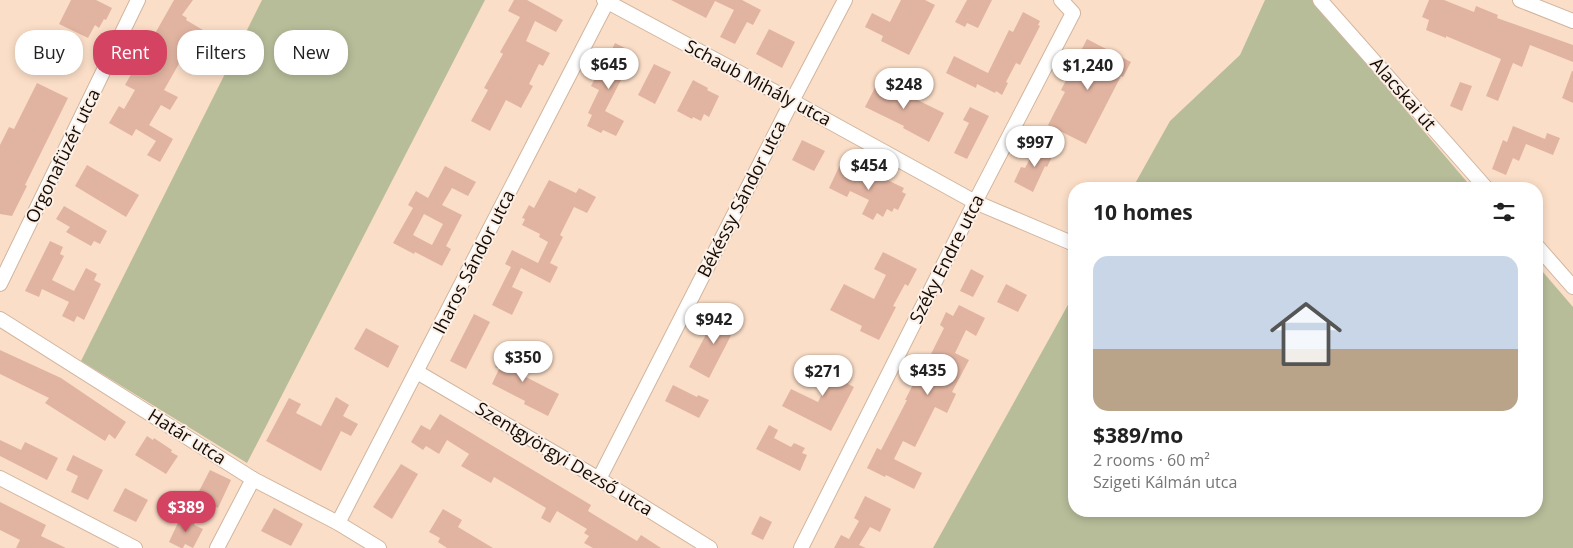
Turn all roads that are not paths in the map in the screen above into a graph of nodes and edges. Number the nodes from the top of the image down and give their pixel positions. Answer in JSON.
{"nodes":[{"id":1,"x":138,"y":0,"type":"edge"},
{"id":2,"x":845,"y":0,"type":"edge"},
{"id":3,"x":1061,"y":0,"type":"edge"},
{"id":4,"x":1320,"y":0,"type":"edge"},
{"id":5,"x":1520,"y":0,"type":"edge"},
{"id":6,"x":606,"y":1,"type":"edge"},
{"id":7,"x":1573,"y":21,"type":"edge"},
{"id":8,"x":792,"y":101,"type":"junction"},
{"id":9,"x":1480,"y":182,"type":"edge"},
{"id":10,"x":976,"y":202,"type":"junction"},
{"id":11,"x":1068,"y":241,"type":"edge"},
{"id":12,"x":1543,"y":253,"type":"edge"},
{"id":13,"x":0,"y":284,"type":"edge"},
{"id":14,"x":1573,"y":287,"type":"edge"},
{"id":15,"x":0,"y":319,"type":"edge"},
{"id":16,"x":417,"y":372,"type":"junction"},
{"id":17,"x":0,"y":478,"type":"edge"},
{"id":18,"x":253,"y":479,"type":"junction"},
{"id":19,"x":599,"y":479,"type":"junction"},
{"id":20,"x":338,"y":523,"type":"junction"},
{"id":21,"x":135,"y":548,"type":"edge"},
{"id":22,"x":217,"y":548,"type":"edge"},
{"id":23,"x":379,"y":548,"type":"edge"},
{"id":24,"x":710,"y":548,"type":"edge"},
{"id":25,"x":802,"y":548,"type":"edge"}],
"edges":[{"from":1,"to":13,"type":"street","name":"Orgonafüzér utca"},
{"from":2,"to":8,"type":"street","name":"Békéssy Sándor utca"},
{"from":3,"to":10,"type":"street","name":"Széky Endre utca"},
{"from":4,"to":9,"type":"street","name":"Alacskai út"},
{"from":5,"to":7,"type":"street"},
{"from":6,"to":8,"type":"street","name":"Schaub Mihály utca"},
{"from":6,"to":16,"type":"street","name":"Iharos Sándor utca"},
{"from":8,"to":10,"type":"street","name":"Schaub Mihály utca"},
{"from":8,"to":19,"type":"street","name":"Békéssy Sándor utca"},
{"from":10,"to":11,"type":"street","name":"Schaub Mihály utca"},
{"from":10,"to":25,"type":"street","name":"Széky Endre utca"},
{"from":12,"to":14,"type":"street"},
{"from":15,"to":18,"type":"street","name":"Határ utca"},
{"from":16,"to":19,"type":"street","name":"Szentgyörgyi Dezső utca"},
{"from":16,"to":20,"type":"street","name":"Iharos Sándor utca"},
{"from":17,"to":21,"type":"street"},
{"from":18,"to":20,"type":"street","name":"Határ utca"},
{"from":18,"to":22,"type":"street"},
{"from":19,"to":24,"type":"street","name":"Szentgyörgyi Dezső utca"},
{"from":20,"to":23,"type":"street","name":"Határ utca"}]}
